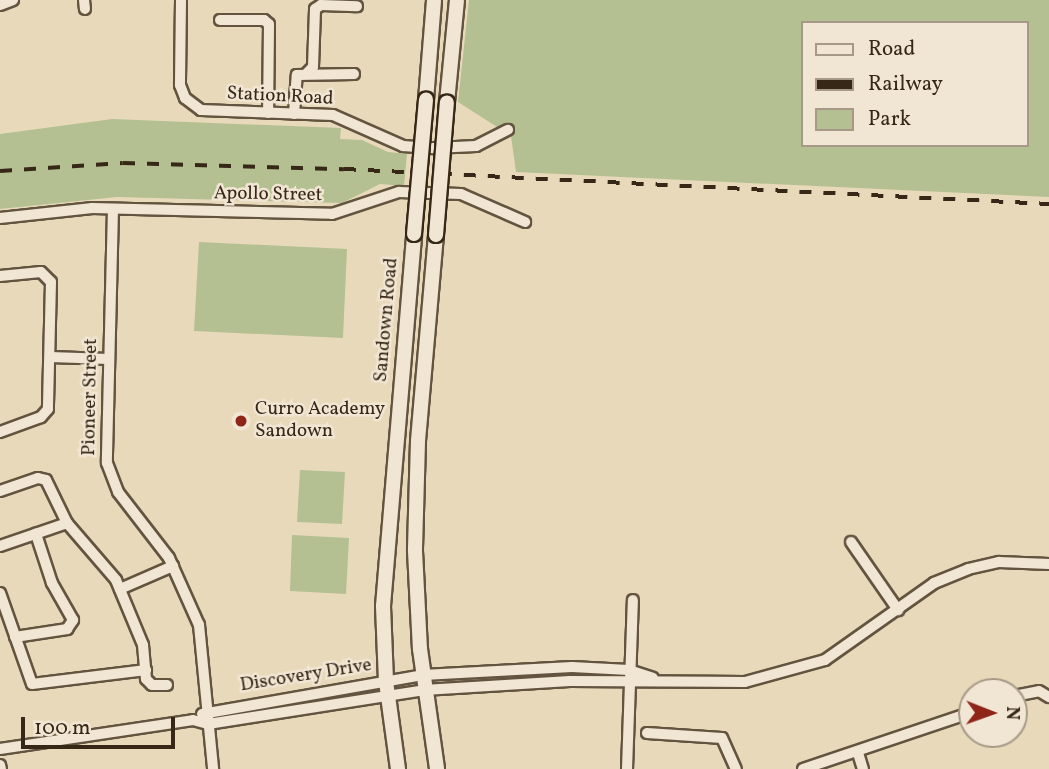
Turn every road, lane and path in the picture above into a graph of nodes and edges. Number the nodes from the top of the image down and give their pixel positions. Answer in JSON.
{"nodes":[{"id":1,"x":13,"y":0,"type":"edge"},
{"id":2,"x":181,"y":0,"type":"edge"},
{"id":3,"x":434,"y":0,"type":"edge"},
{"id":4,"x":457,"y":0,"type":"edge"},
{"id":5,"x":0,"y":5,"type":"edge"},
{"id":6,"x":357,"y":6,"type":"dead end"},
{"id":7,"x":220,"y":20,"type":"dead end"},
{"id":8,"x":307,"y":73,"type":"junction"},
{"id":9,"x":354,"y":74,"type":"dead end"},
{"id":10,"x":268,"y":113,"type":"junction"},
{"id":11,"x":294,"y":114,"type":"junction"},
{"id":12,"x":508,"y":130,"type":"dead end"},
{"id":13,"x":113,"y":209,"type":"junction"},
{"id":14,"x":0,"y":218,"type":"edge"},
{"id":15,"x":525,"y":222,"type":"dead end"},
{"id":16,"x":0,"y":276,"type":"edge"},
{"id":17,"x":50,"y":357,"type":"junction"},
{"id":18,"x":109,"y":359,"type":"junction"},
{"id":19,"x":0,"y":432,"type":"edge"},
{"id":20,"x":0,"y":491,"type":"edge"},
{"id":21,"x":67,"y":523,"type":"junction"},
{"id":22,"x":36,"y":534,"type":"junction"},
{"id":23,"x":851,"y":542,"type":"dead end"},
{"id":24,"x":0,"y":546,"type":"edge"},
{"id":25,"x":1049,"y":564,"type":"edge"},
{"id":26,"x":173,"y":566,"type":"junction"},
{"id":27,"x":120,"y":589,"type":"junction"},
{"id":28,"x":0,"y":593,"type":"edge"},
{"id":29,"x":633,"y":600,"type":"dead end"},
{"id":30,"x":898,"y":610,"type":"junction"},
{"id":31,"x":15,"y":637,"type":"junction"},
{"id":32,"x":146,"y":670,"type":"junction"},
{"id":33,"x":629,"y":670,"type":"junction"},
{"id":34,"x":422,"y":675,"type":"junction"},
{"id":35,"x":656,"y":679,"type":"junction"},
{"id":36,"x":386,"y":681,"type":"junction"},
{"id":37,"x":167,"y":685,"type":"dead end"},
{"id":38,"x":629,"y":685,"type":"junction"},
{"id":39,"x":424,"y":690,"type":"junction"},
{"id":40,"x":1028,"y":693,"type":"edge"},
{"id":41,"x":388,"y":696,"type":"junction"},
{"id":42,"x":1049,"y":697,"type":"edge"},
{"id":43,"x":206,"y":710,"type":"junction"},
{"id":44,"x":958,"y":717,"type":"edge"},
{"id":45,"x":193,"y":720,"type":"junction"},
{"id":46,"x":208,"y":724,"type":"junction"},
{"id":47,"x":647,"y":733,"type":"dead end"},
{"id":48,"x":0,"y":748,"type":"edge"},
{"id":49,"x":858,"y":753,"type":"junction"},
{"id":50,"x":213,"y":769,"type":"edge"},
{"id":51,"x":398,"y":769,"type":"edge"},
{"id":52,"x":437,"y":769,"type":"edge"},
{"id":53,"x":627,"y":769,"type":"edge"},
{"id":54,"x":736,"y":769,"type":"edge"},
{"id":55,"x":803,"y":769,"type":"edge"},
{"id":56,"x":863,"y":769,"type":"edge"}],
"edges":[{"from":1,"to":5,"type":"street"},
{"from":2,"to":10,"type":"street","name":"Station Road"},
{"from":3,"to":36,"type":"main road","name":"Sandown Road","bridge":true},
{"from":4,"to":34,"type":"main road","bridge":true},
{"from":6,"to":8,"type":"street"},
{"from":7,"to":10,"type":"street"},
{"from":8,"to":9,"type":"street"},
{"from":8,"to":11,"type":"street"},
{"from":10,"to":11,"type":"street","name":"Station Road"},
{"from":11,"to":12,"type":"street","name":"Station Road"},
{"from":13,"to":14,"type":"street","name":"Apollo Street"},
{"from":13,"to":15,"type":"street","name":"Apollo Street"},
{"from":13,"to":18,"type":"street","name":"Pioneer Street"},
{"from":16,"to":17,"type":"street"},
{"from":17,"to":18,"type":"street"},
{"from":17,"to":19,"type":"street"},
{"from":18,"to":26,"type":"street","name":"Pioneer Street"},
{"from":20,"to":21,"type":"street"},
{"from":21,"to":22,"type":"street"},
{"from":21,"to":27,"type":"street"},
{"from":22,"to":24,"type":"street"},
{"from":22,"to":31,"type":"street"},
{"from":23,"to":30,"type":"street"},
{"from":25,"to":30,"type":"street"},
{"from":26,"to":27,"type":"street"},
{"from":26,"to":43,"type":"street","name":"Pioneer Street"},
{"from":27,"to":32,"type":"street"},
{"from":28,"to":31,"type":"street"},
{"from":29,"to":33,"type":"street"},
{"from":30,"to":35,"type":"street"},
{"from":31,"to":32,"type":"street"},
{"from":32,"to":37,"type":"street"},
{"from":33,"to":34,"type":"street","name":"Discovery Drive"},
{"from":33,"to":35,"type":"street","name":"Discovery Drive"},
{"from":33,"to":38,"type":"street"},
{"from":34,"to":36,"type":"street","name":"Discovery Drive"},
{"from":34,"to":39,"type":"main road"},
{"from":35,"to":38,"type":"street","name":"Discovery Drive"},
{"from":36,"to":41,"type":"main road","name":"Sandown Road"},
{"from":36,"to":43,"type":"street","name":"Discovery Drive"},
{"from":38,"to":39,"type":"street","name":"Discovery Drive"},
{"from":38,"to":53,"type":"street"},
{"from":39,"to":41,"type":"street","name":"Discovery Drive"},
{"from":39,"to":52,"type":"main road"},
{"from":40,"to":42,"type":"street"},
{"from":41,"to":46,"type":"street","name":"Discovery Drive"},
{"from":41,"to":51,"type":"main road","name":"Sandown Road"},
{"from":43,"to":45,"type":"street","name":"Discovery Drive"},
{"from":43,"to":46,"type":"street","name":"Pioneer Street"},
{"from":44,"to":49,"type":"street"},
{"from":45,"to":46,"type":"street","name":"Discovery Drive"},
{"from":45,"to":48,"type":"street","name":"Discovery Drive"},
{"from":46,"to":50,"type":"street","name":"Pioneer Street"},
{"from":47,"to":54,"type":"street"},
{"from":49,"to":55,"type":"street"},
{"from":49,"to":56,"type":"street"}]}
